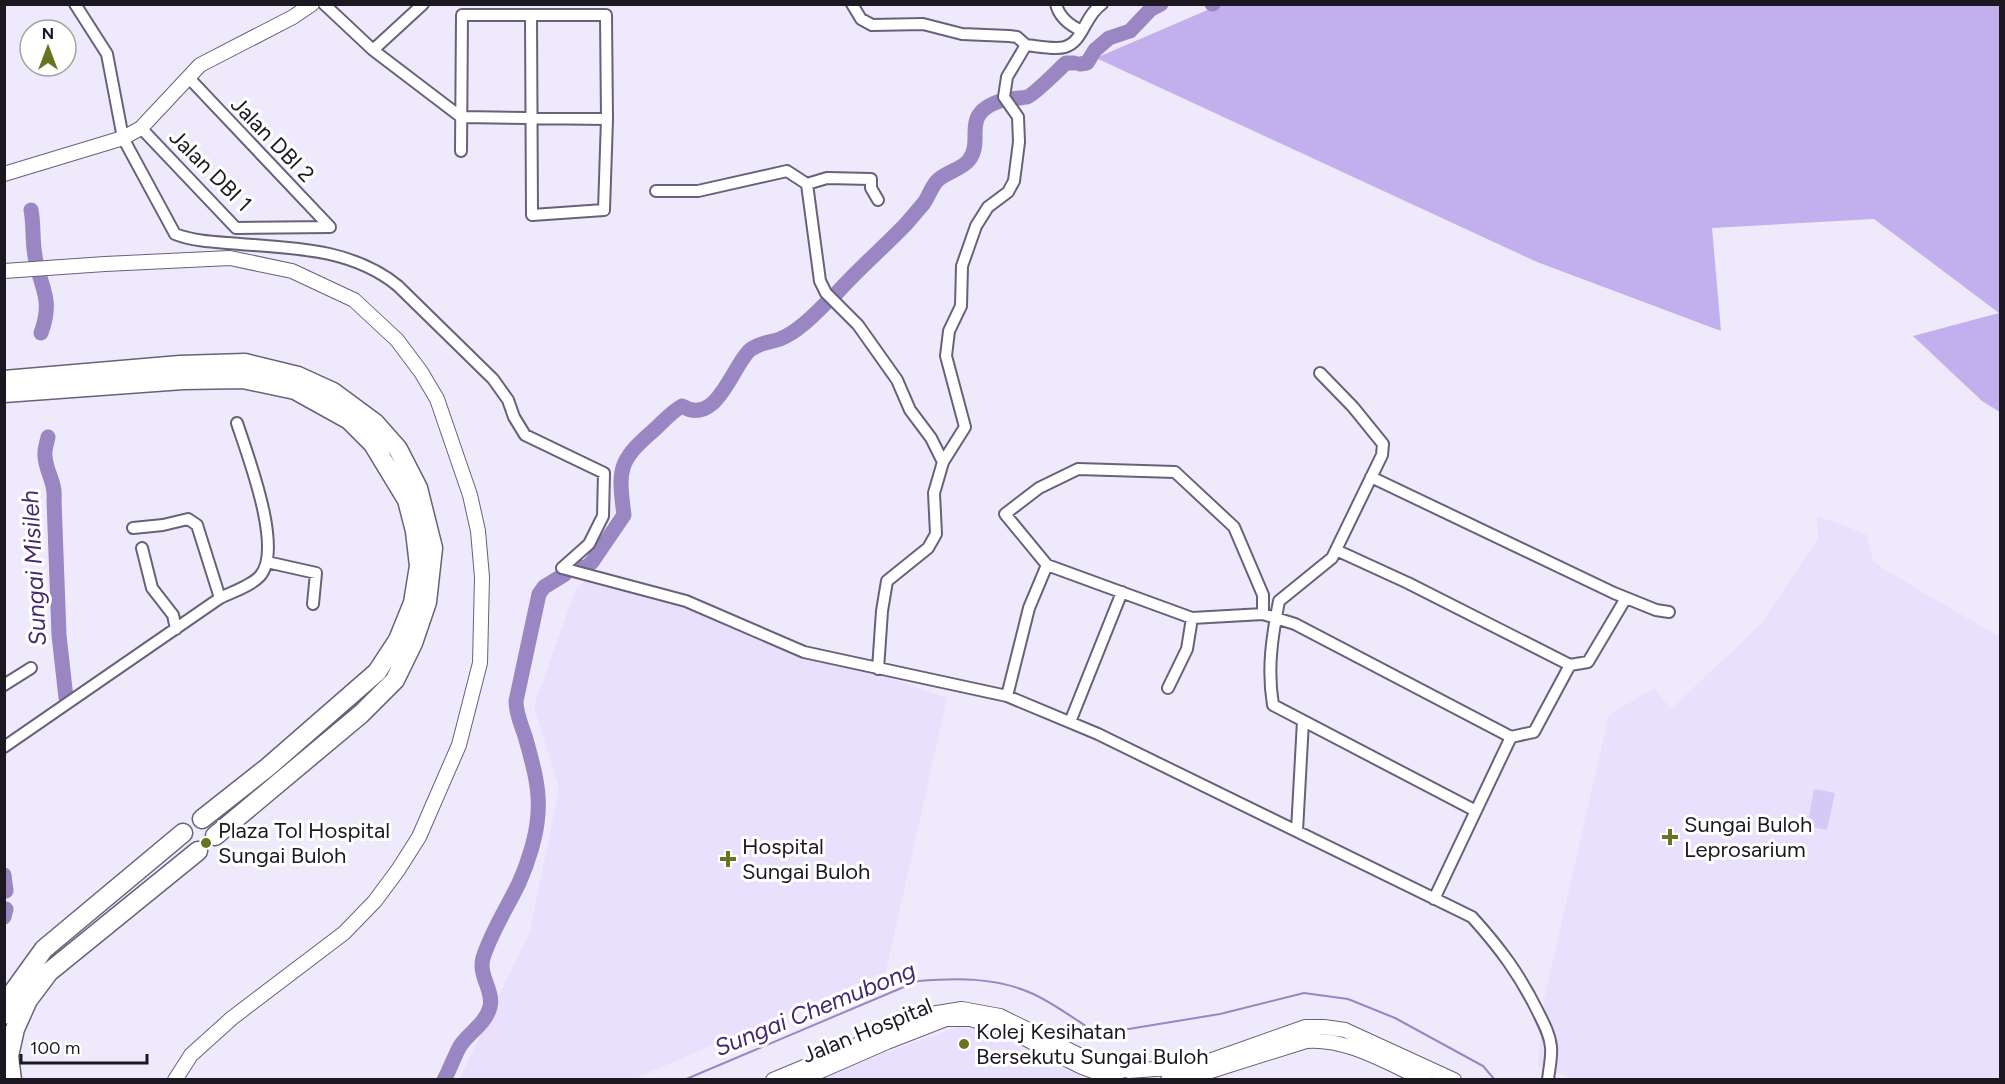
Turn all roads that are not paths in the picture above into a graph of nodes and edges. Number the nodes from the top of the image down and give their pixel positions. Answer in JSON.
{"nodes":[{"id":1,"x":75,"y":4,"type":"edge"},
{"id":2,"x":312,"y":4,"type":"edge"},
{"id":3,"x":324,"y":4,"type":"edge"},
{"id":4,"x":423,"y":4,"type":"edge"},
{"id":5,"x":852,"y":4,"type":"edge"},
{"id":6,"x":1056,"y":4,"type":"edge"},
{"id":7,"x":1102,"y":4,"type":"edge"},
{"id":8,"x":531,"y":15,"type":"junction"},
{"id":9,"x":1082,"y":31,"type":"junction"},
{"id":10,"x":1026,"y":45,"type":"junction"},
{"id":11,"x":373,"y":50,"type":"junction"},
{"id":12,"x":188,"y":78,"type":"junction"},
{"id":13,"x":461,"y":117,"type":"junction"},
{"id":14,"x":531,"y":118,"type":"junction"},
{"id":15,"x":607,"y":118,"type":"junction"},
{"id":16,"x":141,"y":128,"type":"junction"},
{"id":17,"x":123,"y":138,"type":"junction"},
{"id":18,"x":461,"y":151,"type":"dead end"},
{"id":19,"x":4,"y":174,"type":"edge"},
{"id":20,"x":807,"y":184,"type":"junction"},
{"id":21,"x":656,"y":191,"type":"dead end"},
{"id":22,"x":878,"y":200,"type":"dead end"},
{"id":23,"x":330,"y":226,"type":"joint"},
{"id":24,"x":4,"y":271,"type":"edge"},
{"id":25,"x":244,"y":371,"type":"junction"},
{"id":26,"x":1320,"y":373,"type":"dead end"},
{"id":27,"x":4,"y":375,"type":"edge"},
{"id":28,"x":4,"y":380,"type":"edge"},
{"id":29,"x":77,"y":381,"type":"junction"},
{"id":30,"x":4,"y":393,"type":"edge"},
{"id":31,"x":4,"y":398,"type":"edge"},
{"id":32,"x":237,"y":423,"type":"dead end"},
{"id":33,"x":944,"y":462,"type":"junction"},
{"id":34,"x":1371,"y":477,"type":"junction"},
{"id":35,"x":133,"y":528,"type":"dead end"},
{"id":36,"x":142,"y":548,"type":"dead end"},
{"id":37,"x":1336,"y":550,"type":"junction"},
{"id":38,"x":267,"y":562,"type":"junction"},
{"id":39,"x":1047,"y":565,"type":"junction"},
{"id":40,"x":1122,"y":592,"type":"junction"},
{"id":41,"x":220,"y":598,"type":"junction"},
{"id":42,"x":1626,"y":598,"type":"junction"},
{"id":43,"x":313,"y":604,"type":"dead end"},
{"id":44,"x":1669,"y":612,"type":"dead end"},
{"id":45,"x":1263,"y":614,"type":"junction"},
{"id":46,"x":1276,"y":617,"type":"junction"},
{"id":47,"x":1192,"y":618,"type":"junction"},
{"id":48,"x":176,"y":629,"type":"junction"},
{"id":49,"x":1570,"y":665,"type":"junction"},
{"id":50,"x":31,"y":668,"type":"dead end"},
{"id":51,"x":878,"y":669,"type":"junction"},
{"id":52,"x":4,"y":685,"type":"edge"},
{"id":53,"x":1168,"y":688,"type":"dead end"},
{"id":54,"x":1007,"y":696,"type":"junction"},
{"id":55,"x":1303,"y":721,"type":"junction"},
{"id":56,"x":1071,"y":722,"type":"junction"},
{"id":57,"x":1512,"y":737,"type":"junction"},
{"id":58,"x":4,"y":747,"type":"edge"},
{"id":59,"x":1476,"y":811,"type":"junction"},
{"id":60,"x":202,"y":819,"type":"dead end"},
{"id":61,"x":1297,"y":831,"type":"junction"},
{"id":62,"x":183,"y":833,"type":"dead end"},
{"id":63,"x":215,"y":836,"type":"dead end"},
{"id":64,"x":198,"y":851,"type":"dead end"},
{"id":65,"x":1434,"y":899,"type":"junction"},
{"id":66,"x":101,"y":901,"type":"junction"},
{"id":67,"x":115,"y":919,"type":"junction"},
{"id":68,"x":4,"y":1015,"type":"edge"},
{"id":69,"x":1130,"y":1075,"type":"edge"},
{"id":70,"x":12,"y":1080,"type":"edge"},
{"id":71,"x":175,"y":1080,"type":"edge"},
{"id":72,"x":773,"y":1080,"type":"edge"},
{"id":73,"x":800,"y":1080,"type":"edge"},
{"id":74,"x":1117,"y":1080,"type":"edge"},
{"id":75,"x":1168,"y":1080,"type":"edge"},
{"id":76,"x":1425,"y":1080,"type":"edge"},
{"id":77,"x":1454,"y":1080,"type":"edge"},
{"id":78,"x":1548,"y":1080,"type":"edge"}],
"edges":[{"from":1,"to":17,"type":"street"},
{"from":2,"to":12,"type":"street"},
{"from":3,"to":11,"type":"street"},
{"from":4,"to":11,"type":"street"},
{"from":5,"to":10,"type":"street"},
{"from":6,"to":9,"type":"street"},
{"from":7,"to":9,"type":"street"},
{"from":8,"to":13,"type":"street"},
{"from":8,"to":14,"type":"street"},
{"from":8,"to":15,"type":"street"},
{"from":9,"to":10,"type":"street"},
{"from":10,"to":33,"type":"street"},
{"from":11,"to":13,"type":"street"},
{"from":12,"to":16,"type":"street"},
{"from":12,"to":23,"type":"street","name":"Jalan DBI 2"},
{"from":13,"to":14,"type":"street"},
{"from":13,"to":18,"type":"street"},
{"from":14,"to":15,"type":"street"},
{"from":14,"to":15,"type":"street"},
{"from":16,"to":17,"type":"street"},
{"from":16,"to":23,"type":"street","name":"Jalan DBI 1"},
{"from":17,"to":19,"type":"street"},
{"from":17,"to":51,"type":"street"},
{"from":20,"to":21,"type":"street"},
{"from":20,"to":22,"type":"street"},
{"from":20,"to":33,"type":"street"},
{"from":24,"to":71,"type":"street"},
{"from":25,"to":29,"type":"highway"},
{"from":25,"to":60,"type":"highway"},
{"from":25,"to":63,"type":"highway"},
{"from":26,"to":34,"type":"street"},
{"from":27,"to":29,"type":"highway"},
{"from":28,"to":29,"type":"highway"},
{"from":29,"to":30,"type":"highway"},
{"from":29,"to":31,"type":"highway"},
{"from":32,"to":38,"type":"street"},
{"from":33,"to":51,"type":"street"},
{"from":34,"to":37,"type":"street"},
{"from":34,"to":42,"type":"street"},
{"from":35,"to":41,"type":"street"},
{"from":36,"to":48,"type":"street"},
{"from":37,"to":46,"type":"street"},
{"from":37,"to":49,"type":"street"},
{"from":38,"to":41,"type":"street"},
{"from":38,"to":43,"type":"street"},
{"from":39,"to":40,"type":"street"},
{"from":39,"to":45,"type":"street"},
{"from":39,"to":54,"type":"street"},
{"from":40,"to":47,"type":"street"},
{"from":40,"to":56,"type":"street"},
{"from":41,"to":48,"type":"street"},
{"from":42,"to":44,"type":"street"},
{"from":42,"to":49,"type":"street"},
{"from":45,"to":46,"type":"street"},
{"from":45,"to":47,"type":"street"},
{"from":46,"to":55,"type":"street"},
{"from":46,"to":57,"type":"street"},
{"from":47,"to":53,"type":"street"},
{"from":48,"to":58,"type":"street"},
{"from":49,"to":57,"type":"street"},
{"from":50,"to":52,"type":"street"},
{"from":51,"to":54,"type":"street"},
{"from":54,"to":56,"type":"street"},
{"from":55,"to":59,"type":"street"},
{"from":55,"to":61,"type":"street"},
{"from":56,"to":61,"type":"street"},
{"from":57,"to":59,"type":"street"},
{"from":59,"to":65,"type":"street"},
{"from":61,"to":65,"type":"street"},
{"from":62,"to":66,"type":"highway"},
{"from":64,"to":67,"type":"highway"},
{"from":65,"to":78,"type":"street"},
{"from":66,"to":67,"type":"highway"},
{"from":66,"to":68,"type":"highway"},
{"from":67,"to":70,"type":"highway"},
{"from":69,"to":72,"type":"street","name":"Jalan Hospital"},
{"from":69,"to":77,"type":"street","name":"Jalan Hospital"},
{"from":73,"to":74,"type":"street","name":"Jalan Hospital"},
{"from":75,"to":76,"type":"street"}]}
